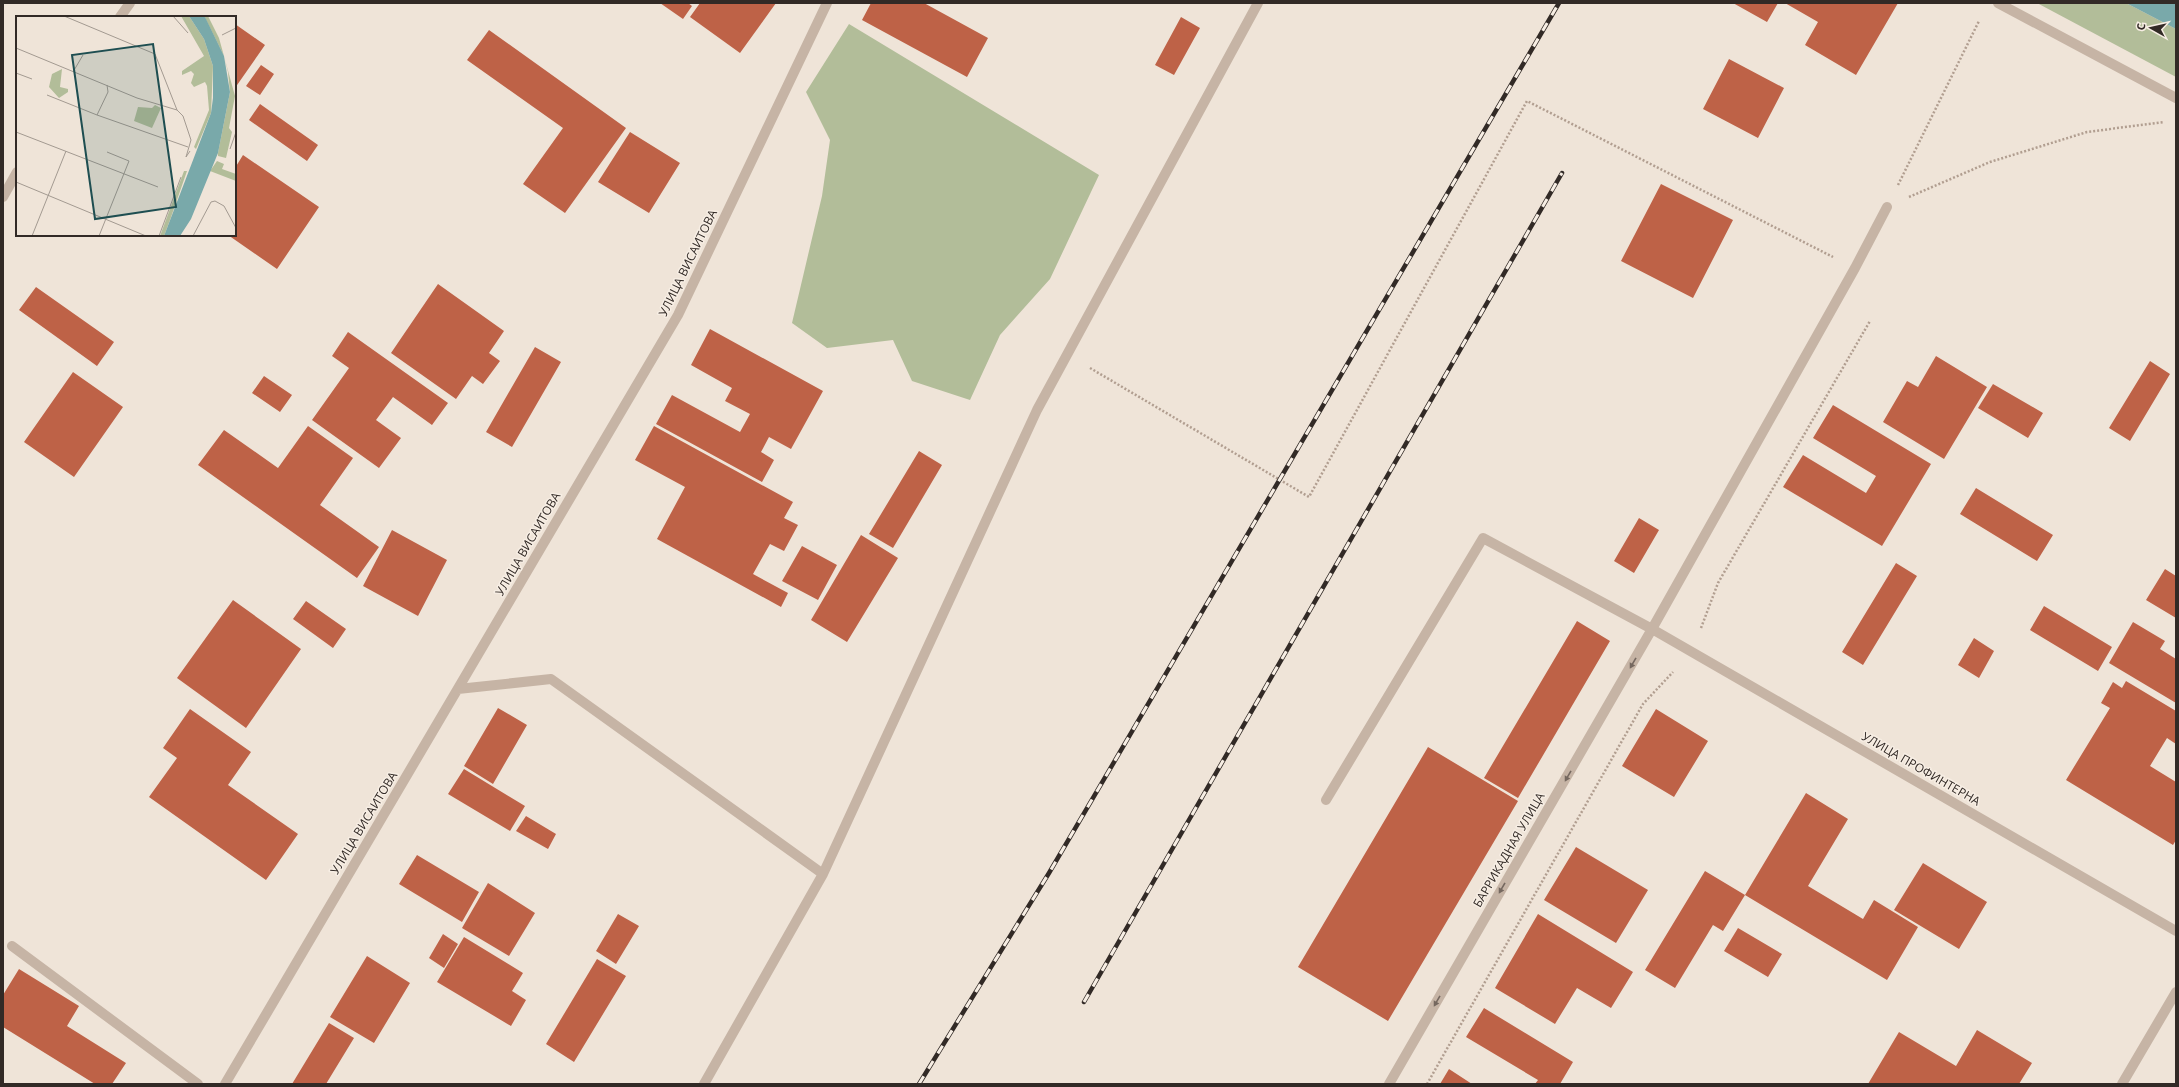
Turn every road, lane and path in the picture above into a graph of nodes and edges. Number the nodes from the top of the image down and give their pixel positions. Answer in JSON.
{"nodes":[{"id":1,"x":130,"y":3,"type":"edge"},
{"id":2,"x":827,"y":3,"type":"edge"},
{"id":3,"x":1258,"y":3,"type":"edge"},
{"id":4,"x":1998,"y":3,"type":"edge"},
{"id":5,"x":121,"y":16,"type":"edge"},
{"id":6,"x":1981,"y":17,"type":"dead end"},
{"id":7,"x":2176,"y":98,"type":"edge"},
{"id":8,"x":2169,"y":121,"type":"dead end"},
{"id":9,"x":16,"y":174,"type":"edge"},
{"id":10,"x":3,"y":197,"type":"edge"},
{"id":11,"x":1887,"y":207,"type":"junction"},
{"id":12,"x":1855,"y":268,"type":"junction"},
{"id":13,"x":1870,"y":322,"type":"dead end"},
{"id":14,"x":1067,"y":355,"type":"junction"},
{"id":15,"x":1652,"y":630,"type":"junction"},
{"id":16,"x":1692,"y":652,"type":"junction"},
{"id":17,"x":458,"y":689,"type":"junction"},
{"id":18,"x":1326,"y":800,"type":"dead end"},
{"id":19,"x":823,"y":874,"type":"junction"},
{"id":20,"x":2176,"y":931,"type":"edge"},
{"id":21,"x":12,"y":946,"type":"dead end"},
{"id":22,"x":2176,"y":992,"type":"edge"},
{"id":23,"x":198,"y":1084,"type":"edge"},
{"id":24,"x":225,"y":1084,"type":"edge"},
{"id":25,"x":704,"y":1084,"type":"edge"},
{"id":26,"x":1389,"y":1084,"type":"edge"},
{"id":27,"x":1427,"y":1084,"type":"edge"},
{"id":28,"x":2122,"y":1084,"type":"edge"}],
"edges":[{"from":1,"to":5,"type":"street"},
{"from":2,"to":17,"type":"street","name":"УЛИЦА ВИСАИТОВА"},
{"from":3,"to":14,"type":"street"},
{"from":4,"to":7,"type":"street"},
{"from":6,"to":11,"type":"path"},
{"from":8,"to":11,"type":"path"},
{"from":9,"to":10,"type":"street"},
{"from":11,"to":12,"type":"street","name":"БАРРИКАДНАЯ УЛИЦА"},
{"from":12,"to":14,"type":"path"},
{"from":12,"to":15,"type":"street","name":"БАРРИКАДНАЯ УЛИЦА"},
{"from":13,"to":16,"type":"path"},
{"from":14,"to":19,"type":"street"},
{"from":15,"to":16,"type":"street","name":"УЛИЦА ПРОФИНТЕРНА"},
{"from":15,"to":18,"type":"street","name":"УЛИЦА ПРОФИНТЕРНА"},
{"from":15,"to":26,"type":"street","name":"БАРРИКАДНАЯ УЛИЦА","one_way":true},
{"from":16,"to":20,"type":"street","name":"УЛИЦА ПРОФИНТЕРНА"},
{"from":16,"to":27,"type":"path"},
{"from":17,"to":19,"type":"street"},
{"from":17,"to":24,"type":"street","name":"УЛИЦА ВИСАИТОВА"},
{"from":19,"to":25,"type":"street"},
{"from":21,"to":23,"type":"street"},
{"from":22,"to":28,"type":"street"}]}
